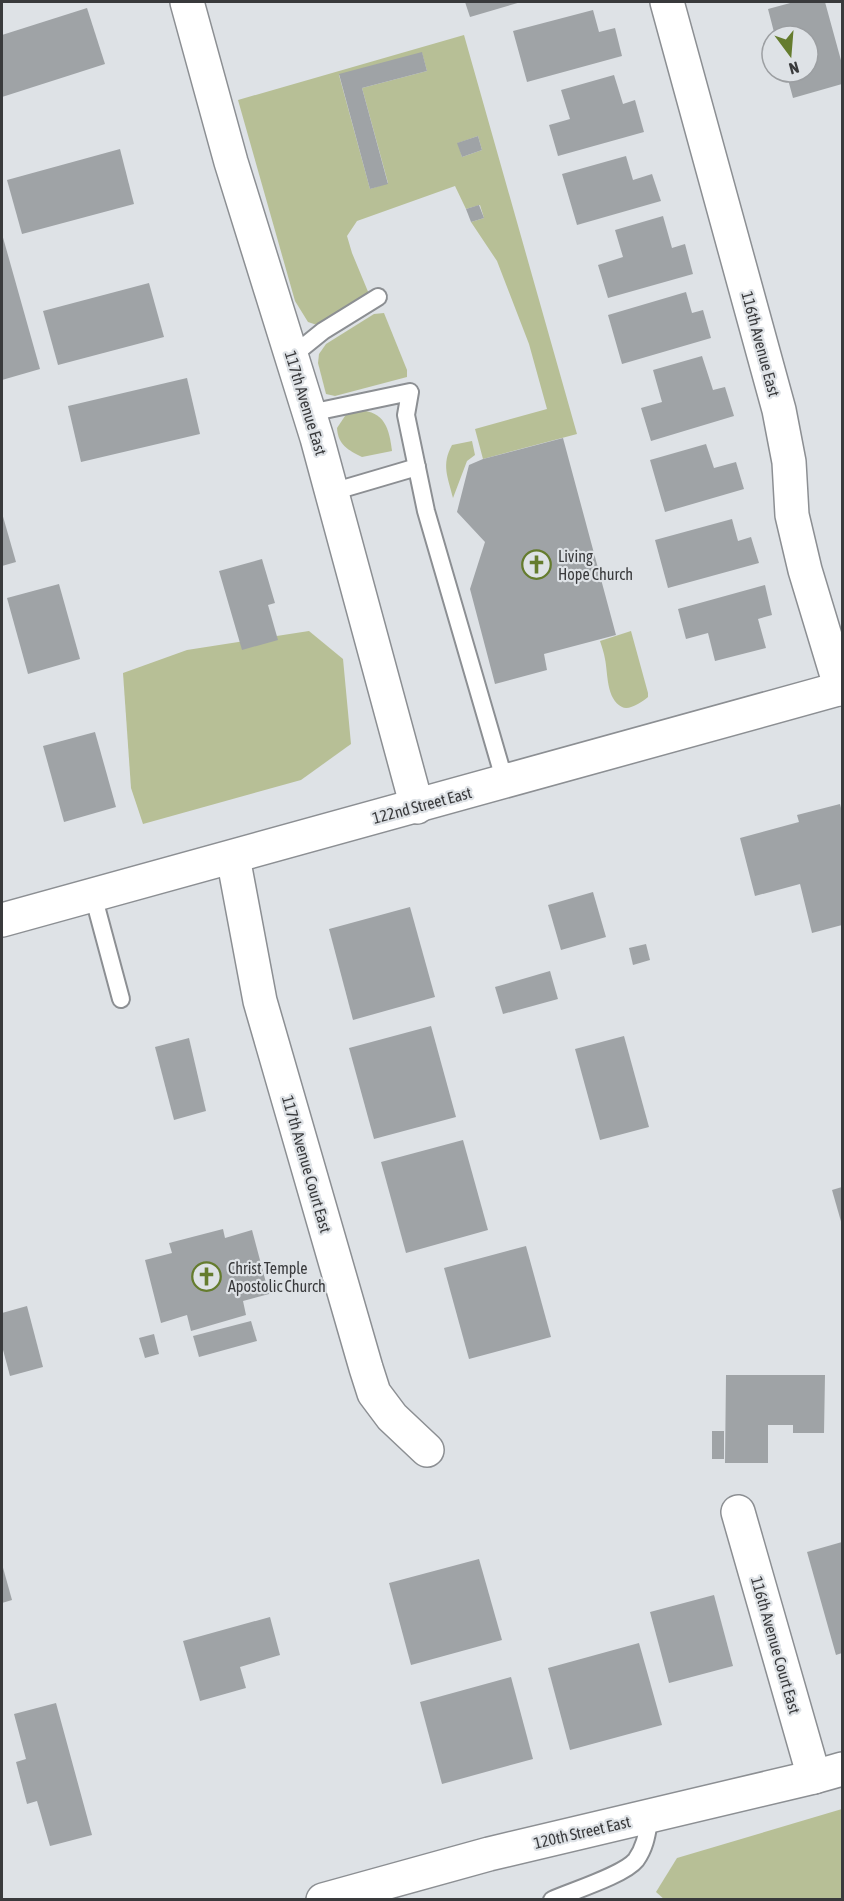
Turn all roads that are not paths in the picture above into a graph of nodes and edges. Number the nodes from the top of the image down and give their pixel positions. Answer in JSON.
{"nodes":[{"id":1,"x":187,"y":2,"type":"edge"},
{"id":2,"x":667,"y":2,"type":"edge"},
{"id":3,"x":378,"y":297,"type":"dead end"},
{"id":4,"x":292,"y":356,"type":"junction"},
{"id":5,"x":310,"y":413,"type":"junction"},
{"id":6,"x":417,"y":467,"type":"junction"},
{"id":7,"x":332,"y":492,"type":"junction"},
{"id":8,"x":842,"y":689,"type":"edge"},
{"id":9,"x":505,"y":782,"type":"junction"},
{"id":10,"x":417,"y":807,"type":"junction"},
{"id":11,"x":233,"y":856,"type":"junction"},
{"id":12,"x":93,"y":895,"type":"junction"},
{"id":13,"x":2,"y":920,"type":"edge"},
{"id":14,"x":121,"y":999,"type":"dead end"},
{"id":15,"x":428,"y":1450,"type":"dead end"},
{"id":16,"x":738,"y":1512,"type":"dead end"},
{"id":17,"x":828,"y":1773,"type":"edge"},
{"id":18,"x":650,"y":1816,"type":"junction"},
{"id":19,"x":323,"y":1899,"type":"edge"},
{"id":20,"x":552,"y":1899,"type":"edge"}],
"edges":[{"from":1,"to":4,"type":"street","name":"117th Avenue East"},
{"from":2,"to":8,"type":"street","name":"116th Avenue East"},
{"from":3,"to":4,"type":"lane"},
{"from":4,"to":5,"type":"street","name":"117th Avenue East"},
{"from":5,"to":6,"type":"lane"},
{"from":5,"to":7,"type":"street","name":"117th Avenue East"},
{"from":6,"to":7,"type":"lane"},
{"from":6,"to":9,"type":"lane"},
{"from":7,"to":10,"type":"street","name":"117th Avenue East"},
{"from":8,"to":9,"type":"street","name":"122nd Street East"},
{"from":9,"to":10,"type":"street","name":"122nd Street East"},
{"from":10,"to":11,"type":"street","name":"122nd Street East"},
{"from":11,"to":12,"type":"street","name":"122nd Street East"},
{"from":11,"to":15,"type":"street","name":"117th Avenue Court East"},
{"from":12,"to":13,"type":"street","name":"122nd Street East"},
{"from":12,"to":14,"type":"lane"},
{"from":16,"to":17,"type":"street","name":"116th Avenue Court East"},
{"from":17,"to":18,"type":"street","name":"120th Street East"},
{"from":18,"to":19,"type":"street","name":"120th Street East"},
{"from":18,"to":20,"type":"lane"}]}
